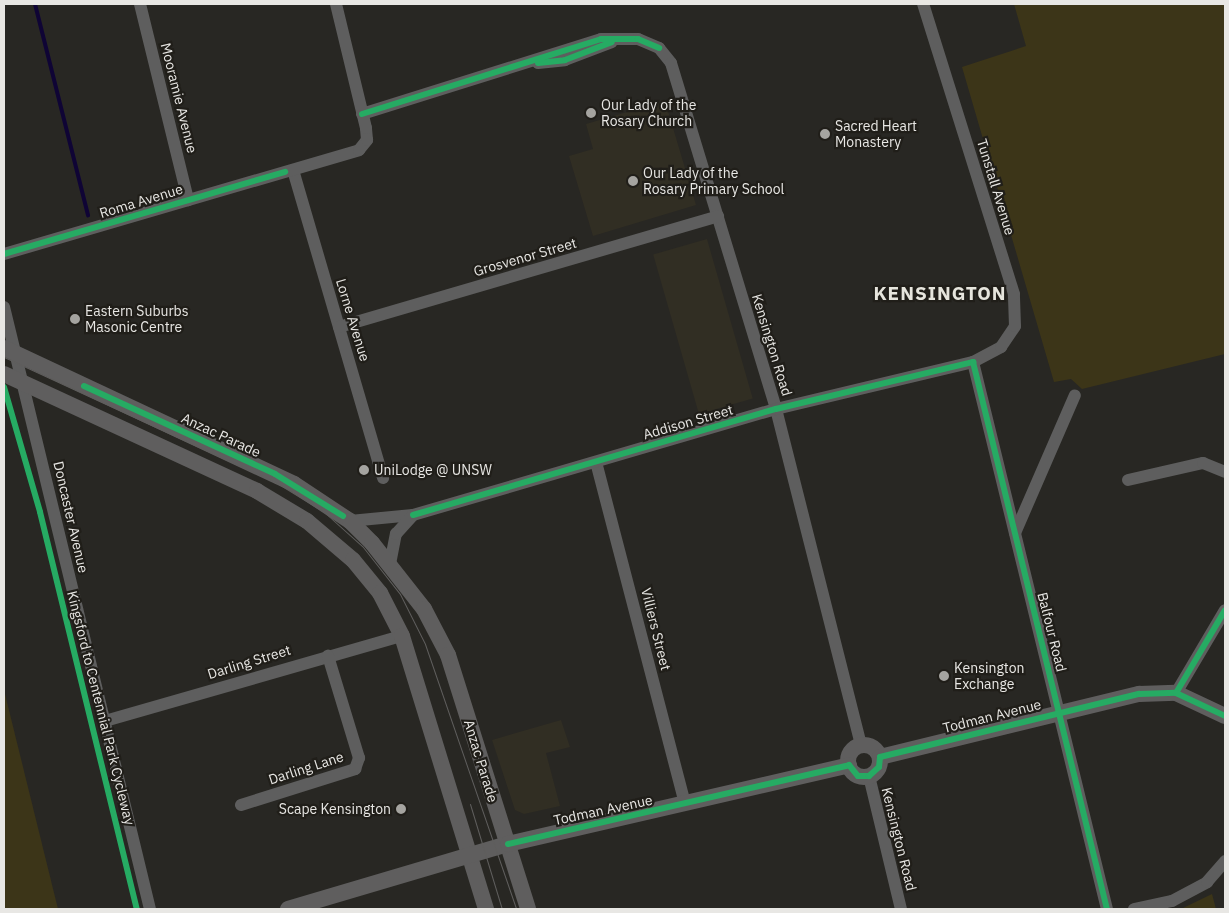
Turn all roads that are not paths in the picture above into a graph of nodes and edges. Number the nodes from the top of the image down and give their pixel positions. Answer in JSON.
{"nodes":[{"id":1,"x":140,"y":4,"type":"edge"},
{"id":2,"x":336,"y":4,"type":"edge"},
{"id":3,"x":923,"y":4,"type":"edge"},
{"id":4,"x":362,"y":114,"type":"junction"},
{"id":5,"x":293,"y":170,"type":"junction"},
{"id":6,"x":188,"y":200,"type":"junction"},
{"id":7,"x":718,"y":216,"type":"junction"},
{"id":8,"x":4,"y":254,"type":"edge"},
{"id":9,"x":4,"y":307,"type":"edge"},
{"id":10,"x":340,"y":327,"type":"junction"},
{"id":11,"x":10,"y":350,"type":"edge"},
{"id":12,"x":973,"y":362,"type":"junction"},
{"id":13,"x":4,"y":374,"type":"edge"},
{"id":14,"x":23,"y":382,"type":"junction"},
{"id":15,"x":1075,"y":395,"type":"dead end"},
{"id":16,"x":776,"y":409,"type":"junction"},
{"id":17,"x":596,"y":462,"type":"junction"},
{"id":18,"x":1225,"y":472,"type":"edge"},
{"id":19,"x":383,"y":478,"type":"dead end"},
{"id":20,"x":1128,"y":480,"type":"dead end"},
{"id":21,"x":413,"y":514,"type":"junction"},
{"id":22,"x":350,"y":521,"type":"junction"},
{"id":23,"x":1016,"y":533,"type":"junction"},
{"id":24,"x":390,"y":564,"type":"junction"},
{"id":25,"x":1225,"y":610,"type":"edge"},
{"id":26,"x":402,"y":636,"type":"junction"},
{"id":27,"x":328,"y":656,"type":"junction"},
{"id":28,"x":1176,"y":693,"type":"junction"},
{"id":29,"x":1059,"y":712,"type":"junction"},
{"id":30,"x":1225,"y":716,"type":"edge"},
{"id":31,"x":105,"y":721,"type":"junction"},
{"id":32,"x":861,"y":745,"type":"junction"},
{"id":33,"x":880,"y":758,"type":"junction"},
{"id":34,"x":849,"y":765,"type":"junction"},
{"id":35,"x":868,"y":776,"type":"junction"},
{"id":36,"x":685,"y":804,"type":"junction"},
{"id":37,"x":241,"y":805,"type":"dead end"},
{"id":38,"x":508,"y":844,"type":"junction"},
{"id":39,"x":470,"y":856,"type":"junction"},
{"id":40,"x":1225,"y":862,"type":"edge"},
{"id":41,"x":150,"y":909,"type":"edge"},
{"id":42,"x":288,"y":909,"type":"edge"},
{"id":43,"x":486,"y":909,"type":"edge"},
{"id":44,"x":528,"y":909,"type":"edge"},
{"id":45,"x":901,"y":909,"type":"edge"},
{"id":46,"x":1107,"y":909,"type":"edge"},
{"id":47,"x":1134,"y":909,"type":"edge"}],
"edges":[{"from":1,"to":6,"type":"street","name":"Mooramie Avenue"},
{"from":2,"to":4,"type":"street","name":"Roma Avenue"},
{"from":3,"to":12,"type":"street","name":"Tunstall Avenue"},
{"from":4,"to":5,"type":"street","name":"Roma Avenue"},
{"from":4,"to":7,"type":"street","name":"Kensington Road"},
{"from":5,"to":6,"type":"street","name":"Roma Avenue"},
{"from":5,"to":10,"type":"street","name":"Lorne Avenue"},
{"from":6,"to":8,"type":"street","name":"Roma Avenue"},
{"from":7,"to":10,"type":"street","name":"Grosvenor Street"},
{"from":7,"to":16,"type":"street","name":"Kensington Road"},
{"from":9,"to":11,"type":"street","name":"Doncaster Avenue"},
{"from":10,"to":19,"type":"street","name":"Lorne Avenue"},
{"from":11,"to":14,"type":"street","name":"Doncaster Avenue"},
{"from":11,"to":22,"type":"main road","name":"Anzac Parade"},
{"from":12,"to":16,"type":"street","name":"Addison Street"},
{"from":12,"to":23,"type":"street","name":"Balfour Road"},
{"from":13,"to":14,"type":"main road"},
{"from":14,"to":26,"type":"main road"},
{"from":14,"to":31,"type":"street","name":"Doncaster Avenue"},
{"from":15,"to":23,"type":"street"},
{"from":16,"to":17,"type":"street","name":"Addison Street"},
{"from":16,"to":32,"type":"street","name":"Kensington Road"},
{"from":17,"to":21,"type":"street","name":"Addison Street"},
{"from":17,"to":36,"type":"street","name":"Villiers Street"},
{"from":18,"to":20,"type":"street"},
{"from":21,"to":22,"type":"street","name":"Addison Street"},
{"from":21,"to":24,"type":"street"},
{"from":22,"to":24,"type":"main road","name":"Anzac Parade"},
{"from":23,"to":29,"type":"street","name":"Balfour Road"},
{"from":24,"to":38,"type":"main road","name":"Anzac Parade"},
{"from":25,"to":28,"type":"street"},
{"from":26,"to":27,"type":"street","name":"Darling Street"},
{"from":26,"to":39,"type":"main road"},
{"from":27,"to":31,"type":"street","name":"Darling Street"},
{"from":27,"to":37,"type":"street","name":"Darling Lane"},
{"from":28,"to":29,"type":"main road","name":"Todman Avenue"},
{"from":28,"to":30,"type":"main road","name":"Todman Avenue"},
{"from":29,"to":33,"type":"main road","name":"Todman Avenue"},
{"from":29,"to":46,"type":"street","name":"Balfour Road"},
{"from":31,"to":41,"type":"street","name":"Doncaster Avenue"},
{"from":32,"to":33,"type":"main road"},
{"from":32,"to":34,"type":"main road"},
{"from":33,"to":35,"type":"main road"},
{"from":34,"to":35,"type":"main road"},
{"from":34,"to":36,"type":"main road","name":"Todman Avenue"},
{"from":35,"to":45,"type":"street","name":"Kensington Road"},
{"from":36,"to":38,"type":"main road","name":"Todman Avenue"},
{"from":38,"to":39,"type":"main road","name":"Todman Avenue"},
{"from":38,"to":44,"type":"main road","name":"Anzac Parade"},
{"from":39,"to":42,"type":"main road","name":"Todman Avenue"},
{"from":39,"to":43,"type":"main road"},
{"from":40,"to":47,"type":"street"}]}
